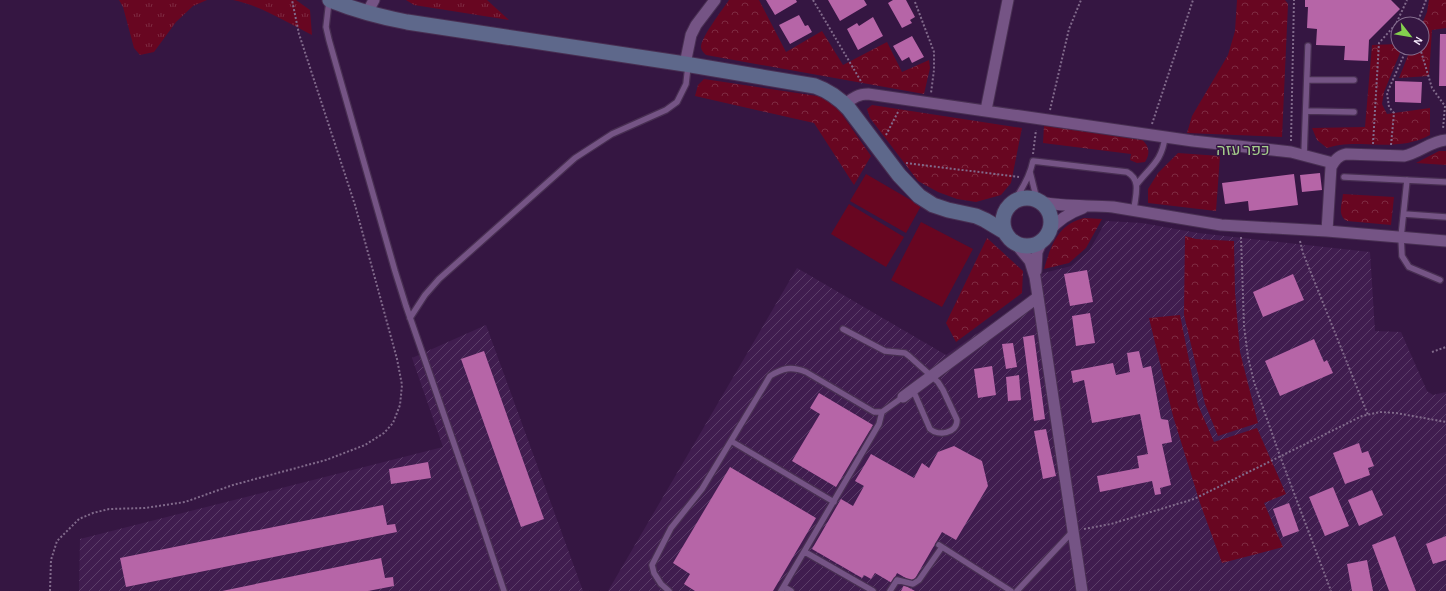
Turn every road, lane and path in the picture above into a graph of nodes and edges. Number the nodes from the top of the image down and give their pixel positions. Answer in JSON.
{"nodes":[{"id":1,"x":292,"y":0,"type":"edge"},
{"id":2,"x":329,"y":0,"type":"edge"},
{"id":3,"x":715,"y":0,"type":"edge"},
{"id":4,"x":813,"y":0,"type":"edge"},
{"id":5,"x":1008,"y":0,"type":"edge"},
{"id":6,"x":1081,"y":0,"type":"edge"},
{"id":7,"x":1193,"y":0,"type":"edge"},
{"id":8,"x":1294,"y":0,"type":"edge"},
{"id":9,"x":1407,"y":0,"type":"edge"},
{"id":10,"x":1426,"y":0,"type":"edge"},
{"id":11,"x":915,"y":2,"type":"dead end"},
{"id":12,"x":371,"y":6,"type":"edge"},
{"id":13,"x":1421,"y":16,"type":"edge"},
{"id":14,"x":1308,"y":46,"type":"dead end"},
{"id":15,"x":1403,"y":56,"type":"edge"},
{"id":16,"x":1422,"y":56,"type":"edge"},
{"id":17,"x":687,"y":64,"type":"junction"},
{"id":18,"x":1307,"y":80,"type":"junction"},
{"id":19,"x":1354,"y":80,"type":"dead end"},
{"id":20,"x":868,"y":94,"type":"junction"},
{"id":21,"x":905,"y":99,"type":"junction"},
{"id":22,"x":929,"y":102,"type":"junction"},
{"id":23,"x":845,"y":104,"type":"junction"},
{"id":24,"x":986,"y":110,"type":"junction"},
{"id":25,"x":1306,"y":111,"type":"junction"},
{"id":26,"x":1354,"y":112,"type":"dead end"},
{"id":27,"x":1043,"y":118,"type":"junction"},
{"id":28,"x":1148,"y":134,"type":"junction"},
{"id":29,"x":1166,"y":137,"type":"junction"},
{"id":30,"x":1444,"y":140,"type":"edge"},
{"id":31,"x":879,"y":148,"type":"junction"},
{"id":32,"x":1291,"y":152,"type":"junction"},
{"id":33,"x":1304,"y":155,"type":"junction"},
{"id":34,"x":1372,"y":155,"type":"junction"},
{"id":35,"x":1391,"y":155,"type":"junction"},
{"id":36,"x":1032,"y":161,"type":"junction"},
{"id":37,"x":1333,"y":163,"type":"junction"},
{"id":38,"x":891,"y":164,"type":"junction"},
{"id":39,"x":1030,"y":172,"type":"junction"},
{"id":40,"x":1344,"y":177,"type":"dead end"},
{"id":41,"x":1028,"y":178,"type":"junction"},
{"id":42,"x":1407,"y":180,"type":"junction"},
{"id":43,"x":1446,"y":182,"type":"edge"},
{"id":44,"x":1137,"y":184,"type":"junction"},
{"id":45,"x":1039,"y":201,"type":"junction"},
{"id":46,"x":1013,"y":202,"type":"junction"},
{"id":47,"x":1091,"y":206,"type":"junction"},
{"id":48,"x":1134,"y":210,"type":"junction"},
{"id":49,"x":1404,"y":214,"type":"junction"},
{"id":50,"x":976,"y":216,"type":"junction"},
{"id":51,"x":1446,"y":217,"type":"edge"},
{"id":52,"x":1241,"y":226,"type":"junction"},
{"id":53,"x":1298,"y":229,"type":"junction"},
{"id":54,"x":1327,"y":231,"type":"junction"},
{"id":55,"x":1005,"y":232,"type":"junction"},
{"id":56,"x":1046,"y":236,"type":"junction"},
{"id":57,"x":1401,"y":237,"type":"junction"},
{"id":58,"x":1446,"y":241,"type":"edge"},
{"id":59,"x":1016,"y":244,"type":"junction"},
{"id":60,"x":1035,"y":277,"type":"junction"},
{"id":61,"x":1440,"y":280,"type":"dead end"},
{"id":62,"x":1038,"y":297,"type":"junction"},
{"id":63,"x":410,"y":318,"type":"junction"},
{"id":64,"x":843,"y":329,"type":"dead end"},
{"id":65,"x":1446,"y":347,"type":"edge"},
{"id":66,"x":1432,"y":352,"type":"dead end"},
{"id":67,"x":932,"y":376,"type":"junction"},
{"id":68,"x":913,"y":390,"type":"junction"},
{"id":69,"x":903,"y":397,"type":"joint"},
{"id":70,"x":882,"y":412,"type":"junction"},
{"id":71,"x":1368,"y":415,"type":"junction"},
{"id":72,"x":1446,"y":422,"type":"edge"},
{"id":73,"x":731,"y":441,"type":"junction"},
{"id":74,"x":1280,"y":456,"type":"junction"},
{"id":75,"x":834,"y":502,"type":"junction"},
{"id":76,"x":1073,"y":531,"type":"junction"},
{"id":77,"x":804,"y":552,"type":"junction"},
{"id":78,"x":782,"y":589,"type":"edge"},
{"id":79,"x":50,"y":591,"type":"edge"},
{"id":80,"x":504,"y":591,"type":"edge"},
{"id":81,"x":669,"y":591,"type":"edge"},
{"id":82,"x":791,"y":591,"type":"edge"},
{"id":83,"x":873,"y":591,"type":"edge"},
{"id":84,"x":890,"y":591,"type":"edge"},
{"id":85,"x":1011,"y":591,"type":"edge"},
{"id":86,"x":1017,"y":591,"type":"edge"},
{"id":87,"x":1082,"y":591,"type":"edge"},
{"id":88,"x":1331,"y":591,"type":"edge"}],
"edges":[{"from":1,"to":79,"type":"path"},
{"from":2,"to":12,"type":"street"},
{"from":2,"to":63,"type":"lane"},
{"from":3,"to":17,"type":"street"},
{"from":4,"to":20,"type":"path"},
{"from":5,"to":24,"type":"street"},
{"from":6,"to":27,"type":"path"},
{"from":7,"to":28,"type":"path"},
{"from":8,"to":32,"type":"path"},
{"from":9,"to":34,"type":"path"},
{"from":10,"to":13,"type":"path"},
{"from":11,"to":22,"type":"path"},
{"from":12,"to":17,"type":"street"},
{"from":14,"to":18,"type":"lane"},
{"from":15,"to":35,"type":"path"},
{"from":16,"to":30,"type":"path"},
{"from":17,"to":23,"type":"street"},
{"from":17,"to":63,"type":"lane"},
{"from":18,"to":19,"type":"lane"},
{"from":18,"to":25,"type":"lane"},
{"from":20,"to":21,"type":"street"},
{"from":20,"to":23,"type":"street"},
{"from":21,"to":22,"type":"street"},
{"from":21,"to":31,"type":"path"},
{"from":22,"to":24,"type":"street"},
{"from":23,"to":31,"type":"street"},
{"from":24,"to":27,"type":"street"},
{"from":25,"to":26,"type":"lane"},
{"from":25,"to":33,"type":"lane"},
{"from":27,"to":28,"type":"street"},
{"from":27,"to":36,"type":"path"},
{"from":28,"to":29,"type":"street"},
{"from":29,"to":32,"type":"street"},
{"from":29,"to":44,"type":"lane"},
{"from":30,"to":35,"type":"street"},
{"from":31,"to":38,"type":"street"},
{"from":32,"to":33,"type":"street"},
{"from":33,"to":37,"type":"street"},
{"from":34,"to":35,"type":"street"},
{"from":34,"to":37,"type":"street"},
{"from":36,"to":39,"type":"lane"},
{"from":36,"to":44,"type":"lane"},
{"from":37,"to":54,"type":"street"},
{"from":38,"to":41,"type":"path"},
{"from":38,"to":50,"type":"street"},
{"from":39,"to":41,"type":"lane"},
{"from":39,"to":45,"type":"lane"},
{"from":40,"to":42,"type":"lane"},
{"from":41,"to":46,"type":"lane"},
{"from":42,"to":43,"type":"lane"},
{"from":42,"to":49,"type":"lane"},
{"from":44,"to":48,"type":"lane"},
{"from":45,"to":46,"type":"street"},
{"from":45,"to":47,"type":"street"},
{"from":45,"to":56,"type":"street"},
{"from":46,"to":50,"type":"street"},
{"from":46,"to":55,"type":"street"},
{"from":47,"to":48,"type":"street"},
{"from":47,"to":56,"type":"street"},
{"from":48,"to":52,"type":"street"},
{"from":49,"to":51,"type":"lane"},
{"from":49,"to":57,"type":"lane"},
{"from":50,"to":55,"type":"street"},
{"from":52,"to":53,"type":"street"},
{"from":52,"to":74,"type":"path"},
{"from":53,"to":54,"type":"street"},
{"from":53,"to":71,"type":"path"},
{"from":54,"to":57,"type":"street"},
{"from":55,"to":59,"type":"street"},
{"from":56,"to":59,"type":"street"},
{"from":56,"to":60,"type":"street"},
{"from":57,"to":58,"type":"street"},
{"from":57,"to":61,"type":"lane"},
{"from":59,"to":60,"type":"street"},
{"from":60,"to":62,"type":"street"},
{"from":62,"to":67,"type":"street"},
{"from":62,"to":76,"type":"street"},
{"from":63,"to":80,"type":"lane"},
{"from":64,"to":67,"type":"lane"},
{"from":65,"to":66,"type":"path"},
{"from":67,"to":68,"type":"street"},
{"from":67,"to":68,"type":"lane"},
{"from":68,"to":69,"type":"street"},
{"from":69,"to":70,"type":"lane"},
{"from":70,"to":73,"type":"lane"},
{"from":70,"to":75,"type":"lane"},
{"from":71,"to":72,"type":"path"},
{"from":71,"to":74,"type":"path"},
{"from":73,"to":75,"type":"lane"},
{"from":73,"to":81,"type":"lane"},
{"from":74,"to":76,"type":"path"},
{"from":74,"to":88,"type":"path"},
{"from":75,"to":77,"type":"lane"},
{"from":76,"to":86,"type":"lane"},
{"from":76,"to":87,"type":"street"},
{"from":77,"to":78,"type":"lane"},
{"from":77,"to":83,"type":"lane"},
{"from":78,"to":82,"type":"lane"},
{"from":84,"to":85,"type":"lane"}]}
